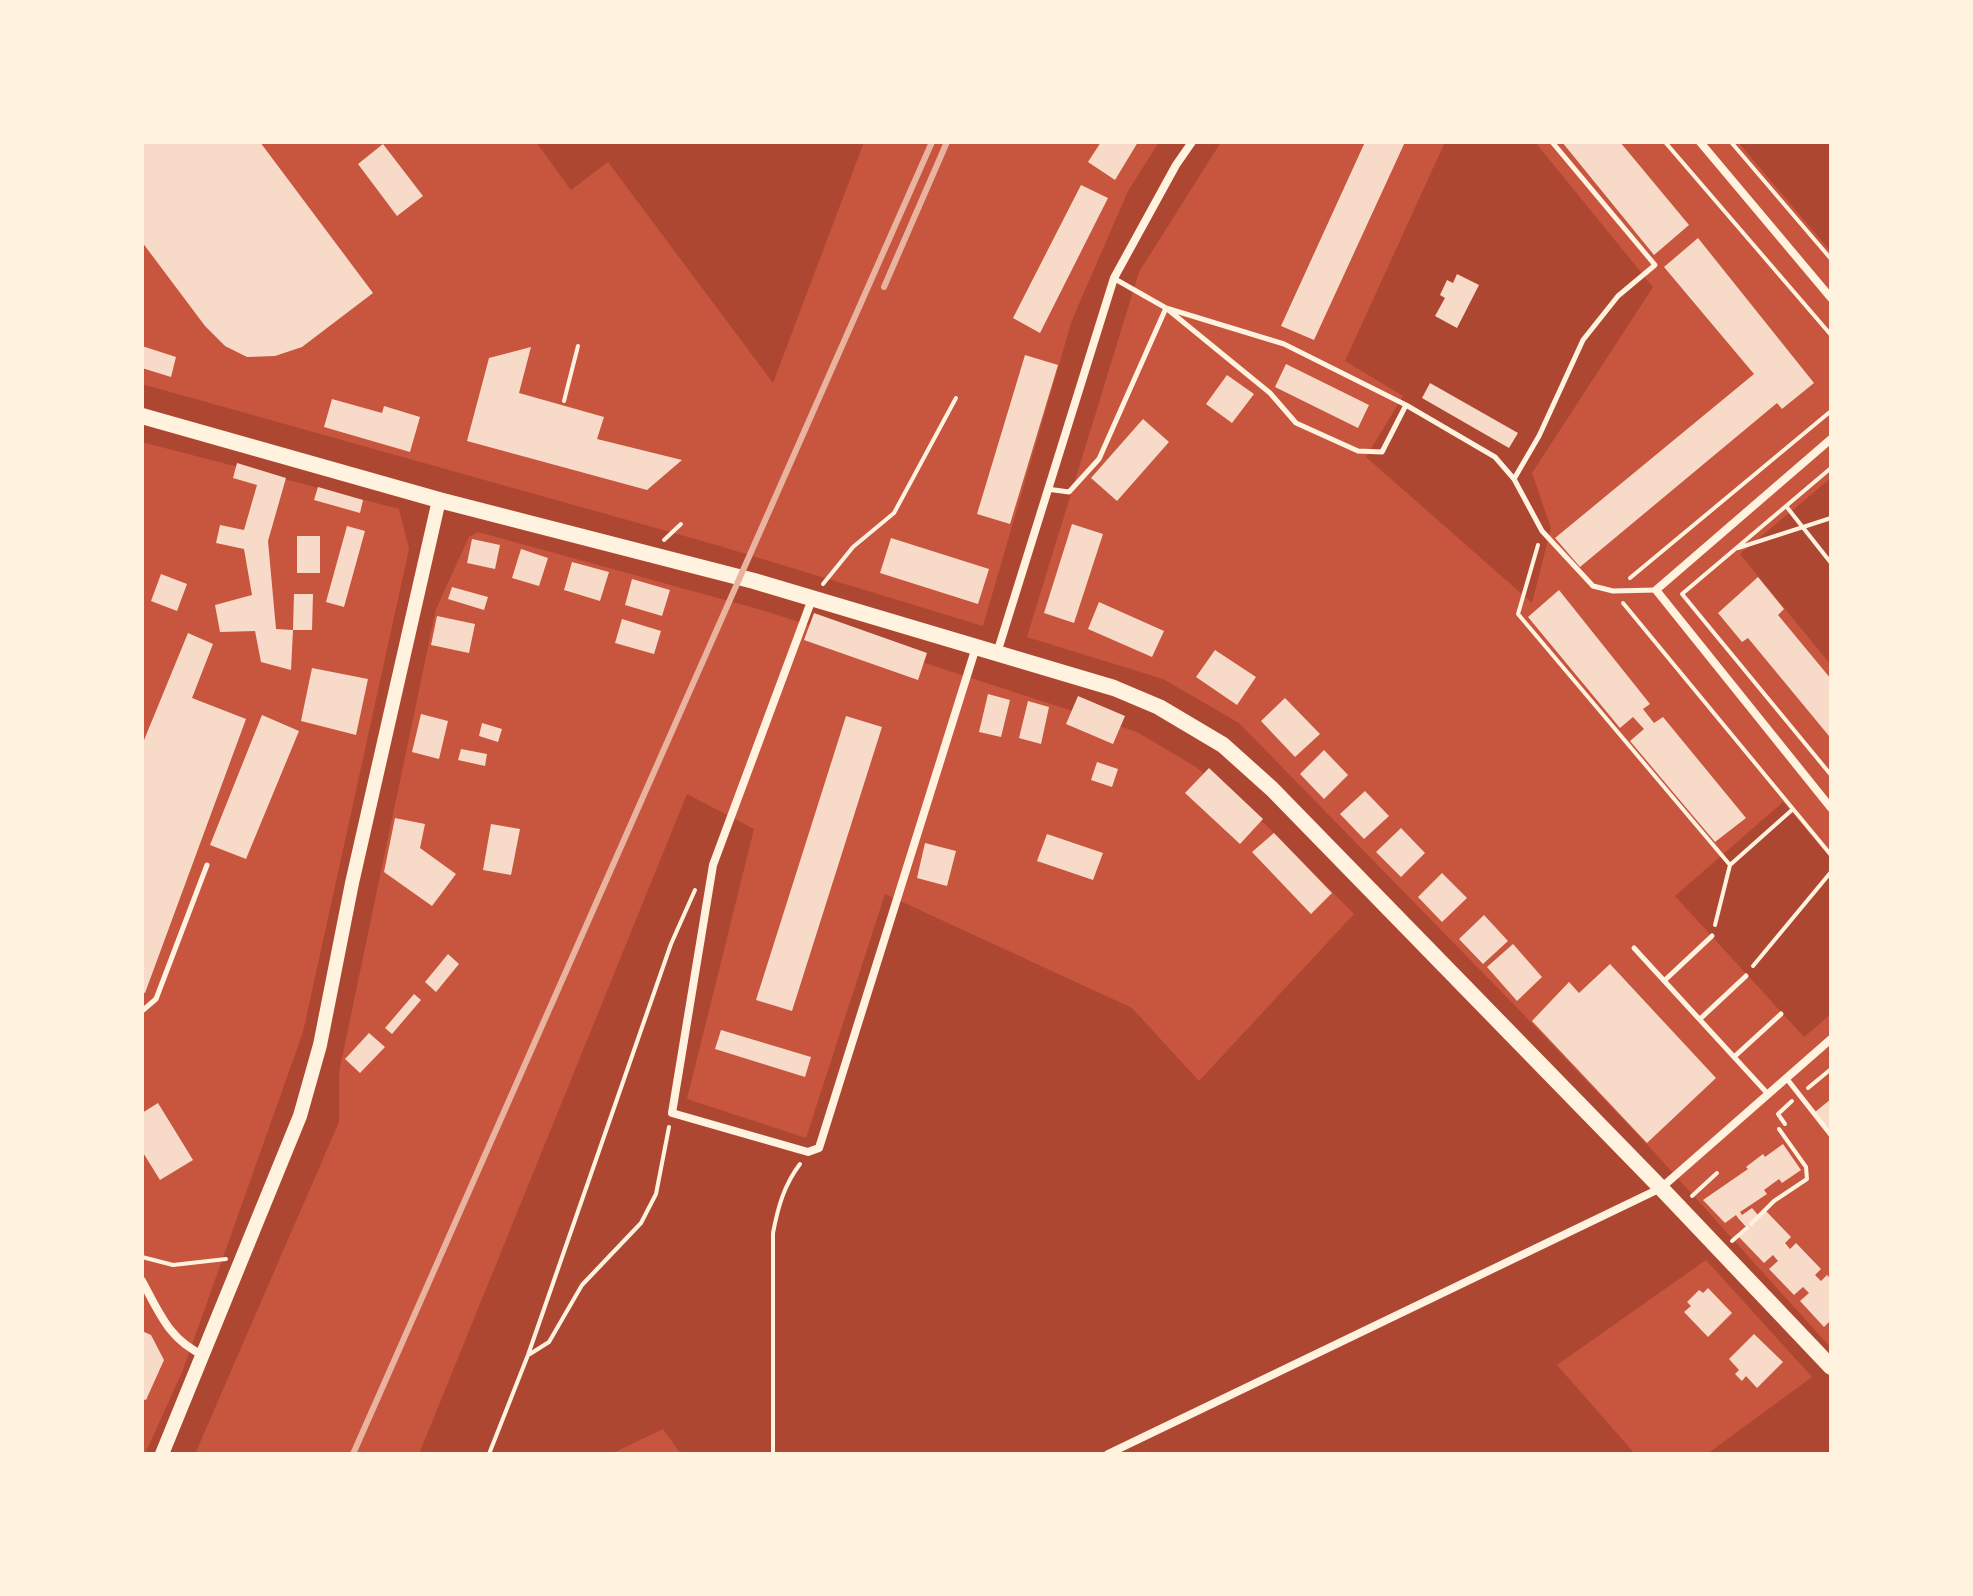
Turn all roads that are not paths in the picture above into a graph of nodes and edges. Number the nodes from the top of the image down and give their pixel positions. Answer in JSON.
{"nodes":[{"id":1,"x":1192,"y":142,"type":"edge"},
{"id":2,"x":1552,"y":142,"type":"edge"},
{"id":3,"x":1700,"y":142,"type":"edge"},
{"id":4,"x":1114,"y":278,"type":"junction"},
{"id":5,"x":1831,"y":298,"type":"edge"},
{"id":6,"x":1166,"y":308,"type":"junction"},
{"id":7,"x":1406,"y":405,"type":"junction"},
{"id":8,"x":142,"y":416,"type":"edge"},
{"id":9,"x":1831,"y":439,"type":"edge"},
{"id":10,"x":1514,"y":479,"type":"junction"},
{"id":11,"x":1046,"y":489,"type":"junction"},
{"id":12,"x":439,"y":500,"type":"junction"},
{"id":13,"x":1656,"y":590,"type":"junction"},
{"id":14,"x":812,"y":598,"type":"junction"},
{"id":15,"x":976,"y":647,"type":"junction"},
{"id":16,"x":997,"y":654,"type":"junction"},
{"id":17,"x":1831,"y":808,"type":"edge"},
{"id":18,"x":207,"y":865,"type":"dead end"},
{"id":19,"x":1712,"y":936,"type":"road end"},
{"id":20,"x":1634,"y":948,"type":"dead end"},
{"id":21,"x":1746,"y":976,"type":"road end"},
{"id":22,"x":1664,"y":981,"type":"junction"},
{"id":23,"x":142,"y":1011,"type":"edge"},
{"id":24,"x":1781,"y":1014,"type":"dead end"},
{"id":25,"x":1700,"y":1019,"type":"junction"},
{"id":26,"x":1831,"y":1039,"type":"edge"},
{"id":27,"x":1734,"y":1057,"type":"junction"},
{"id":28,"x":1787,"y":1079,"type":"junction"},
{"id":29,"x":1769,"y":1095,"type":"junction"},
{"id":30,"x":1831,"y":1135,"type":"edge"},
{"id":31,"x":1661,"y":1188,"type":"junction"},
{"id":32,"x":142,"y":1281,"type":"edge"},
{"id":33,"x":204,"y":1356,"type":"junction"},
{"id":34,"x":1831,"y":1367,"type":"edge"},
{"id":35,"x":162,"y":1454,"type":"edge"},
{"id":36,"x":1108,"y":1454,"type":"edge"}],
"edges":[{"from":1,"to":4,"type":"street"},
{"from":2,"to":10,"type":"lane"},
{"from":3,"to":5,"type":"street"},
{"from":4,"to":6,"type":"lane"},
{"from":4,"to":11,"type":"street"},
{"from":6,"to":7,"type":"lane"},
{"from":6,"to":7,"type":"lane"},
{"from":6,"to":11,"type":"lane"},
{"from":7,"to":10,"type":"lane"},
{"from":8,"to":12,"type":"main road"},
{"from":9,"to":13,"type":"street"},
{"from":10,"to":13,"type":"lane"},
{"from":11,"to":16,"type":"street"},
{"from":12,"to":14,"type":"main road"},
{"from":12,"to":33,"type":"street"},
{"from":13,"to":17,"type":"street"},
{"from":14,"to":15,"type":"main road"},
{"from":14,"to":15,"type":"street"},
{"from":15,"to":16,"type":"main road"},
{"from":16,"to":31,"type":"main road"},
{"from":18,"to":23,"type":"lane"},
{"from":19,"to":22,"type":"lane"},
{"from":20,"to":22,"type":"lane"},
{"from":21,"to":25,"type":"lane"},
{"from":22,"to":25,"type":"lane"},
{"from":24,"to":27,"type":"lane"},
{"from":25,"to":27,"type":"lane"},
{"from":26,"to":28,"type":"street"},
{"from":27,"to":29,"type":"lane"},
{"from":28,"to":29,"type":"street"},
{"from":28,"to":30,"type":"lane"},
{"from":29,"to":31,"type":"street"},
{"from":31,"to":34,"type":"main road"},
{"from":31,"to":36,"type":"street"},
{"from":32,"to":33,"type":"street"},
{"from":33,"to":35,"type":"street"}]}
